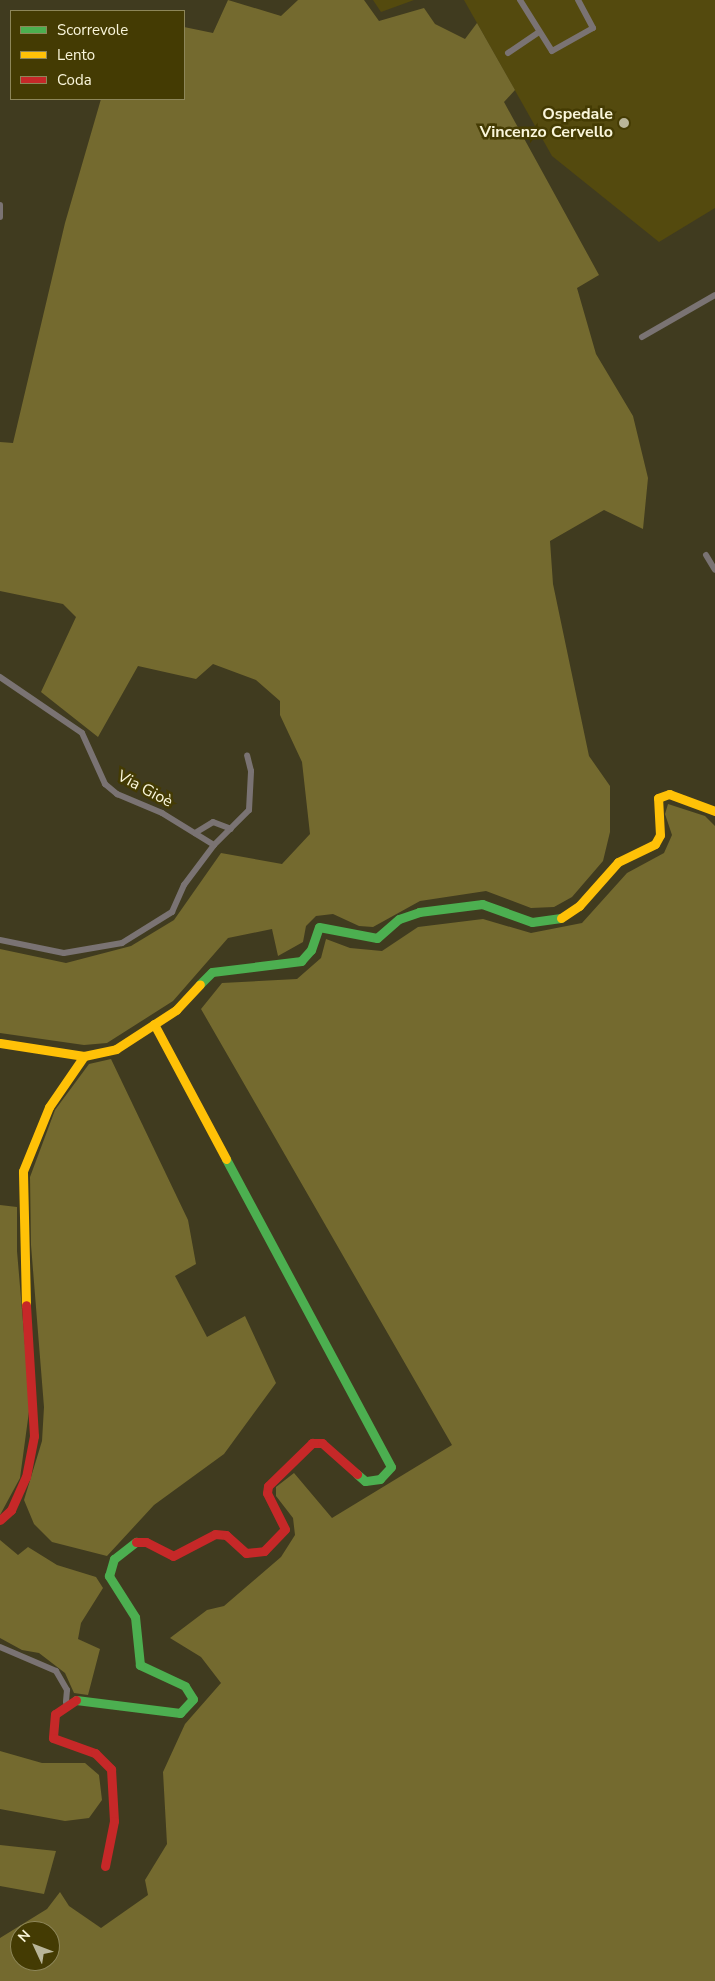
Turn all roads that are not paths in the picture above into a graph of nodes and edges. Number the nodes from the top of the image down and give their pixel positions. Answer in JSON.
{"nodes":[{"id":1,"x":520,"y":0,"type":"edge"},
{"id":2,"x":578,"y":0,"type":"edge"},
{"id":3,"x":539,"y":32,"type":"junction"},
{"id":4,"x":508,"y":53,"type":"dead end"},
{"id":5,"x":0,"y":205,"type":"edge"},
{"id":6,"x":0,"y":217,"type":"edge"},
{"id":7,"x":715,"y":295,"type":"edge"},
{"id":8,"x":642,"y":337,"type":"dead end"},
{"id":9,"x":706,"y":555,"type":"dead end"},
{"id":10,"x":715,"y":570,"type":"edge"},
{"id":11,"x":0,"y":677,"type":"edge"},
{"id":12,"x":246,"y":755,"type":"dead end"},
{"id":13,"x":715,"y":811,"type":"edge"},
{"id":14,"x":231,"y":829,"type":"junction"},
{"id":15,"x":195,"y":833,"type":"junction"},
{"id":16,"x":214,"y":845,"type":"junction"},
{"id":17,"x":0,"y":940,"type":"edge"},
{"id":18,"x":154,"y":1024,"type":"junction"},
{"id":19,"x":0,"y":1042,"type":"edge"},
{"id":20,"x":84,"y":1056,"type":"junction"},
{"id":21,"x":0,"y":1520,"type":"edge"},
{"id":22,"x":0,"y":1647,"type":"edge"},
{"id":23,"x":66,"y":1702,"type":"junction"},
{"id":24,"x":105,"y":1866,"type":"dead end"}],
"edges":[{"from":1,"to":3,"type":"street"},
{"from":2,"to":3,"type":"street"},
{"from":3,"to":4,"type":"street"},
{"from":5,"to":6,"type":"street"},
{"from":7,"to":8,"type":"street"},
{"from":9,"to":10,"type":"street"},
{"from":11,"to":15,"type":"street","name":"Via Gioè"},
{"from":12,"to":14,"type":"street"},
{"from":13,"to":18,"type":"street"},
{"from":14,"to":15,"type":"street"},
{"from":14,"to":16,"type":"street"},
{"from":15,"to":16,"type":"street","name":"Via Gioè"},
{"from":16,"to":17,"type":"street"},
{"from":18,"to":20,"type":"street"},
{"from":18,"to":23,"type":"street"},
{"from":19,"to":20,"type":"street"},
{"from":20,"to":21,"type":"street"},
{"from":22,"to":23,"type":"street"},
{"from":23,"to":24,"type":"street"}]}
